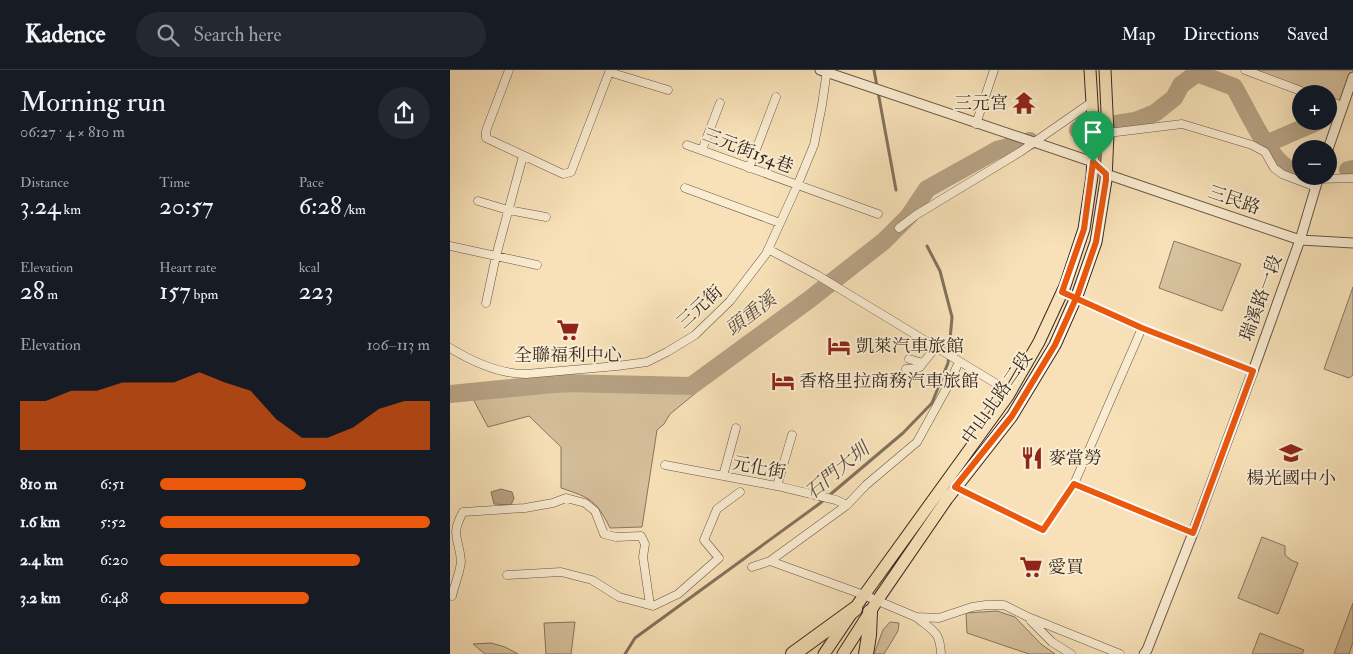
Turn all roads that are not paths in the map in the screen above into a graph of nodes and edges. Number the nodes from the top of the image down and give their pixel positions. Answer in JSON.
{"nodes":[{"id":1,"x":509,"y":70,"type":"edge"},
{"id":2,"x":994,"y":70,"type":"edge"},
{"id":3,"x":1090,"y":70,"type":"edge"},
{"id":4,"x":1105,"y":70,"type":"edge"},
{"id":5,"x":1245,"y":70,"type":"edge"},
{"id":6,"x":609,"y":71,"type":"edge"},
{"id":7,"x":824,"y":71,"type":"edge"},
{"id":8,"x":1353,"y":76,"type":"edge"},
{"id":9,"x":1292,"y":88,"type":"edge"},
{"id":10,"x":668,"y":90,"type":"dead end"},
{"id":11,"x":776,"y":97,"type":"dead end"},
{"id":12,"x":1092,"y":102,"type":"junction"},
{"id":13,"x":720,"y":103,"type":"dead end"},
{"id":14,"x":1337,"y":104,"type":"edge"},
{"id":15,"x":1342,"y":106,"type":"junction"},
{"id":16,"x":976,"y":124,"type":"junction"},
{"id":17,"x":1108,"y":133,"type":"junction"},
{"id":18,"x":1331,"y":140,"type":"edge"},
{"id":19,"x":1034,"y":142,"type":"junction"},
{"id":20,"x":687,"y":145,"type":"dead end"},
{"id":21,"x":702,"y":150,"type":"junction"},
{"id":22,"x":523,"y":156,"type":"junction"},
{"id":23,"x":1093,"y":162,"type":"junction"},
{"id":24,"x":749,"y":168,"type":"junction"},
{"id":25,"x":1106,"y":174,"type":"junction"},
{"id":26,"x":1292,"y":176,"type":"edge"},
{"id":27,"x":1353,"y":178,"type":"edge"},
{"id":28,"x":1337,"y":179,"type":"edge"},
{"id":29,"x":1317,"y":185,"type":"edge"},
{"id":30,"x":798,"y":186,"type":"junction"},
{"id":31,"x":685,"y":188,"type":"dead end"},
{"id":32,"x":478,"y":201,"type":"dead end"},
{"id":33,"x":508,"y":210,"type":"junction"},
{"id":34,"x":878,"y":214,"type":"dead end"},
{"id":35,"x":546,"y":217,"type":"dead end"},
{"id":36,"x":780,"y":223,"type":"junction"},
{"id":37,"x":899,"y":228,"type":"dead end"},
{"id":38,"x":1300,"y":240,"type":"junction"},
{"id":39,"x":1353,"y":243,"type":"edge"},
{"id":40,"x":450,"y":246,"type":"edge"},
{"id":41,"x":768,"y":249,"type":"junction"},
{"id":42,"x":496,"y":256,"type":"junction"},
{"id":43,"x":537,"y":264,"type":"dead end"},
{"id":44,"x":1062,"y":292,"type":"junction"},
{"id":45,"x":1076,"y":298,"type":"junction"},
{"id":46,"x":486,"y":303,"type":"dead end"},
{"id":47,"x":1142,"y":328,"type":"junction"},
{"id":48,"x":450,"y":348,"type":"edge"},
{"id":49,"x":938,"y":349,"type":"junction"},
{"id":50,"x":909,"y":359,"type":"dead end"},
{"id":51,"x":956,"y":362,"type":"junction"},
{"id":52,"x":923,"y":363,"type":"junction"},
{"id":53,"x":906,"y":369,"type":"dead end"},
{"id":54,"x":1253,"y":371,"type":"junction"},
{"id":55,"x":1010,"y":392,"type":"junction"},
{"id":56,"x":736,"y":428,"type":"dead end"},
{"id":57,"x":792,"y":435,"type":"dead end"},
{"id":58,"x":665,"y":465,"type":"dead end"},
{"id":59,"x":722,"y":476,"type":"junction"},
{"id":60,"x":1074,"y":484,"type":"junction"},
{"id":61,"x":777,"y":486,"type":"junction"},
{"id":62,"x":955,"y":487,"type":"junction"},
{"id":63,"x":740,"y":492,"type":"dead end"},
{"id":64,"x":847,"y":505,"type":"junction"},
{"id":65,"x":1193,"y":533,"type":"junction"},
{"id":66,"x":770,"y":561,"type":"junction"},
{"id":67,"x":752,"y":567,"type":"dead end"},
{"id":68,"x":507,"y":575,"type":"dead end"},
{"id":69,"x":864,"y":595,"type":"junction"},
{"id":70,"x":452,"y":596,"type":"dead end"},
{"id":71,"x":650,"y":605,"type":"junction"},
{"id":72,"x":873,"y":606,"type":"junction"},
{"id":73,"x":855,"y":609,"type":"junction"},
{"id":74,"x":916,"y":617,"type":"junction"},
{"id":75,"x":1028,"y":617,"type":"junction"},
{"id":76,"x":793,"y":654,"type":"edge"},
{"id":77,"x":824,"y":654,"type":"edge"},
{"id":78,"x":844,"y":654,"type":"edge"},
{"id":79,"x":866,"y":654,"type":"edge"},
{"id":80,"x":941,"y":654,"type":"edge"},
{"id":81,"x":1071,"y":654,"type":"edge"},
{"id":82,"x":1120,"y":654,"type":"edge"},
{"id":83,"x":1144,"y":654,"type":"edge"}],
"edges":[{"from":1,"to":22,"type":"street"},
{"from":2,"to":16,"type":"street"},
{"from":3,"to":12,"type":"main road"},
{"from":4,"to":17,"type":"main road","name":"中山北路二段"},
{"from":5,"to":9,"type":"street"},
{"from":6,"to":10,"type":"street"},
{"from":6,"to":22,"type":"street"},
{"from":7,"to":16,"type":"street"},
{"from":7,"to":30,"type":"street","name":"三元街"},
{"from":8,"to":15,"type":"street"},
{"from":11,"to":24,"type":"street"},
{"from":12,"to":19,"type":"street"},
{"from":12,"to":23,"type":"main road","name":"中山北路二段"},
{"from":13,"to":21,"type":"street"},
{"from":14,"to":15,"type":"street"},
{"from":15,"to":18,"type":"street"},
{"from":16,"to":19,"type":"street"},
{"from":17,"to":25,"type":"main road","name":"中山北路二段"},
{"from":17,"to":26,"type":"street"},
{"from":19,"to":23,"type":"street"},
{"from":19,"to":37,"type":"street"},
{"from":20,"to":21,"type":"street","name":"三元街154巷"},
{"from":21,"to":24,"type":"street","name":"三元街154巷"},
{"from":22,"to":33,"type":"street"},
{"from":23,"to":25,"type":"street"},
{"from":23,"to":44,"type":"main road","name":"中山北路二段"},
{"from":24,"to":30,"type":"street","name":"三元街154巷"},
{"from":25,"to":38,"type":"street","name":"三民路"},
{"from":25,"to":45,"type":"main road","name":"中山北路二段"},
{"from":27,"to":28,"type":"street"},
{"from":29,"to":38,"type":"street","name":"瑞溪路一段"},
{"from":30,"to":34,"type":"street","name":"三元街154巷"},
{"from":30,"to":36,"type":"street","name":"三元街"},
{"from":31,"to":36,"type":"street"},
{"from":32,"to":33,"type":"street"},
{"from":33,"to":35,"type":"street"},
{"from":33,"to":42,"type":"street"},
{"from":36,"to":41,"type":"street","name":"三元街"},
{"from":38,"to":39,"type":"street","name":"三民路"},
{"from":38,"to":54,"type":"street","name":"瑞溪路一段"},
{"from":40,"to":42,"type":"street"},
{"from":41,"to":48,"type":"street","name":"三元街"},
{"from":41,"to":49,"type":"street"},
{"from":42,"to":43,"type":"street"},
{"from":42,"to":46,"type":"street"},
{"from":44,"to":45,"type":"street"},
{"from":44,"to":55,"type":"main road","name":"中山北路二段"},
{"from":45,"to":47,"type":"street"},
{"from":45,"to":62,"type":"main road","name":"中山北路二段"},
{"from":47,"to":54,"type":"street"},
{"from":47,"to":60,"type":"street"},
{"from":49,"to":51,"type":"street"},
{"from":49,"to":52,"type":"street"},
{"from":50,"to":52,"type":"street"},
{"from":51,"to":55,"type":"street"},
{"from":51,"to":64,"type":"street"},
{"from":52,"to":53,"type":"street"},
{"from":54,"to":65,"type":"street","name":"瑞溪路一段"},
{"from":55,"to":69,"type":"main road","name":"中山北路二段"},
{"from":56,"to":59,"type":"street"},
{"from":57,"to":61,"type":"street"},
{"from":58,"to":59,"type":"street","name":"元化街"},
{"from":59,"to":61,"type":"street","name":"元化街"},
{"from":60,"to":62,"type":"street"},
{"from":60,"to":65,"type":"street"},
{"from":61,"to":64,"type":"street","name":"元化街"},
{"from":62,"to":72,"type":"main road","name":"中山北路二段"},
{"from":63,"to":71,"type":"street"},
{"from":64,"to":66,"type":"street"},
{"from":65,"to":83,"type":"street","name":"瑞溪路一段"},
{"from":66,"to":67,"type":"street"},
{"from":66,"to":69,"type":"street"},
{"from":68,"to":71,"type":"street"},
{"from":69,"to":72,"type":"street"},
{"from":69,"to":73,"type":"main road","name":"中山北路二段"},
{"from":70,"to":71,"type":"street"},
{"from":72,"to":74,"type":"street"},
{"from":72,"to":78,"type":"main road","name":"中山北路二段"},
{"from":72,"to":79,"type":"highway"},
{"from":73,"to":76,"type":"highway"},
{"from":73,"to":77,"type":"main road","name":"中山北路二段"},
{"from":74,"to":75,"type":"street"},
{"from":74,"to":80,"type":"street"},
{"from":75,"to":81,"type":"street"},
{"from":75,"to":82,"type":"street"}]}
